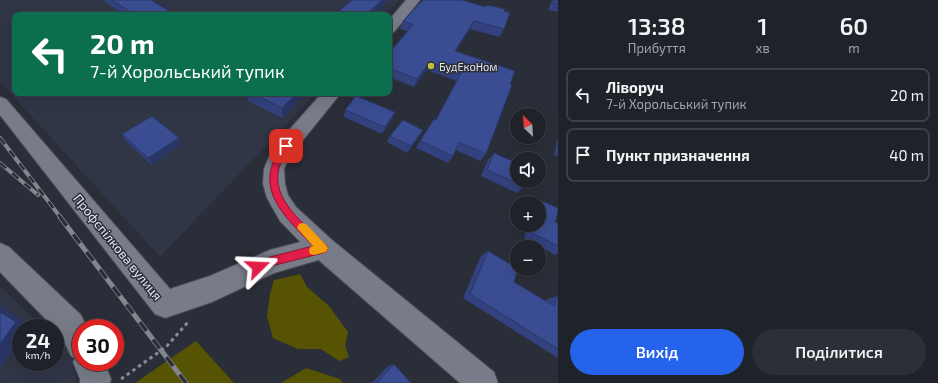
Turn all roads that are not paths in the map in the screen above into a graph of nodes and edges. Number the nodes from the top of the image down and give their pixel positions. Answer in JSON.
{"nodes":[{"id":1,"x":413,"y":0,"type":"edge"},
{"id":2,"x":392,"y":24,"type":"edge"},
{"id":3,"x":329,"y":96,"type":"edge"},
{"id":4,"x":0,"y":102,"type":"edge"},
{"id":5,"x":323,"y":248,"type":"junction"},
{"id":6,"x":0,"y":255,"type":"edge"},
{"id":7,"x":72,"y":327,"type":"edge"},
{"id":8,"x":92,"y":371,"type":"edge"},
{"id":9,"x":95,"y":383,"type":"edge"},
{"id":10,"x":483,"y":383,"type":"edge"}],
"edges":[{"from":1,"to":2,"type":"street"},
{"from":3,"to":5,"type":"street"},
{"from":4,"to":5,"type":"street","name":"Профспілкова вулиця"},
{"from":5,"to":10,"type":"street"},
{"from":6,"to":7,"type":"street"},
{"from":8,"to":9,"type":"street"}]}
